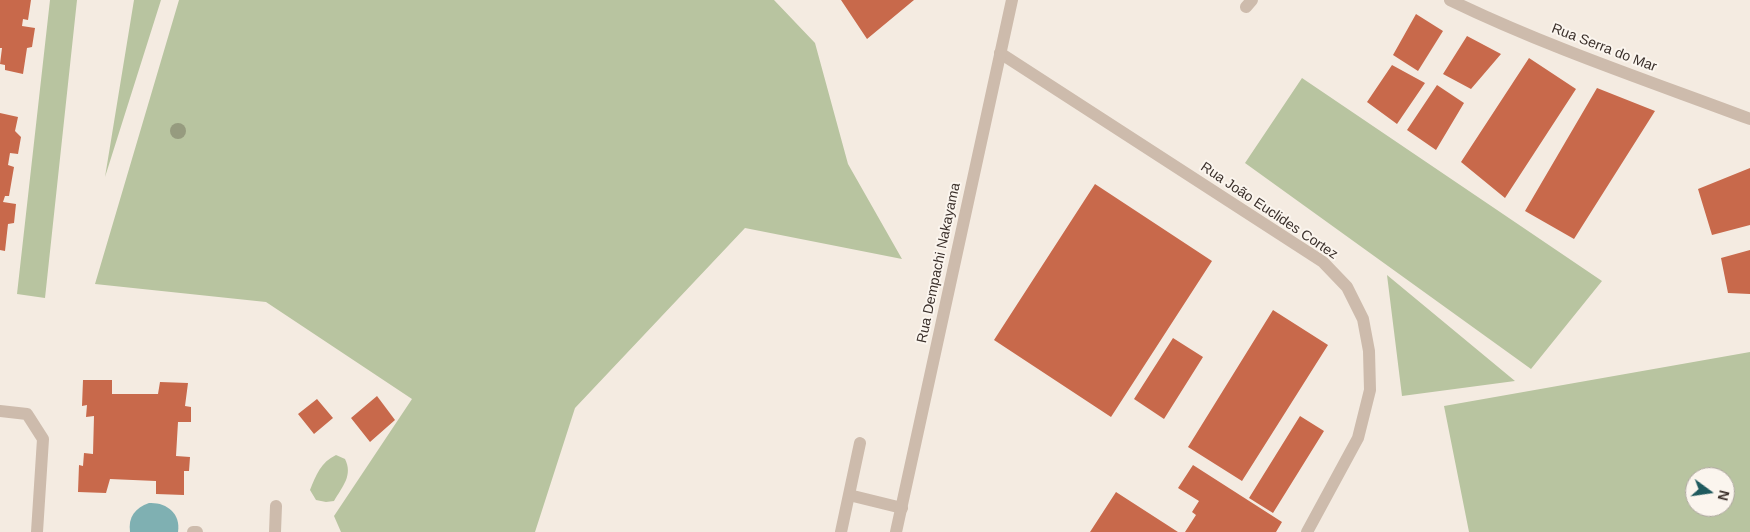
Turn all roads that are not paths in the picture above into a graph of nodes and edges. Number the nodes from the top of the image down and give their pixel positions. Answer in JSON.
{"nodes":[{"id":1,"x":1012,"y":0,"type":"edge"},
{"id":2,"x":1450,"y":0,"type":"edge"},
{"id":3,"x":1000,"y":52,"type":"junction"},
{"id":4,"x":1750,"y":119,"type":"edge"},
{"id":5,"x":0,"y":410,"type":"edge"},
{"id":6,"x":860,"y":444,"type":"dead end"},
{"id":7,"x":849,"y":495,"type":"junction"},
{"id":8,"x":276,"y":506,"type":"dead end"},
{"id":9,"x":902,"y":508,"type":"junction"},
{"id":10,"x":37,"y":532,"type":"edge"},
{"id":11,"x":193,"y":532,"type":"edge"},
{"id":12,"x":197,"y":532,"type":"edge"},
{"id":13,"x":275,"y":532,"type":"edge"},
{"id":14,"x":841,"y":532,"type":"edge"},
{"id":15,"x":896,"y":532,"type":"edge"},
{"id":16,"x":1307,"y":532,"type":"edge"}],
"edges":[{"from":1,"to":3,"type":"street","name":"Rua Dempachi Nakayama"},
{"from":2,"to":4,"type":"street","name":"Rua Serra do Mar"},
{"from":3,"to":9,"type":"street","name":"Rua Dempachi Nakayama"},
{"from":3,"to":16,"type":"street","name":"Rua João Euclides Cortez"},
{"from":5,"to":10,"type":"street"},
{"from":6,"to":7,"type":"street"},
{"from":7,"to":9,"type":"street"},
{"from":7,"to":14,"type":"street"},
{"from":8,"to":13,"type":"street"},
{"from":9,"to":15,"type":"street","name":"Rua Dempachi Nakayama"},
{"from":11,"to":12,"type":"street"}]}
